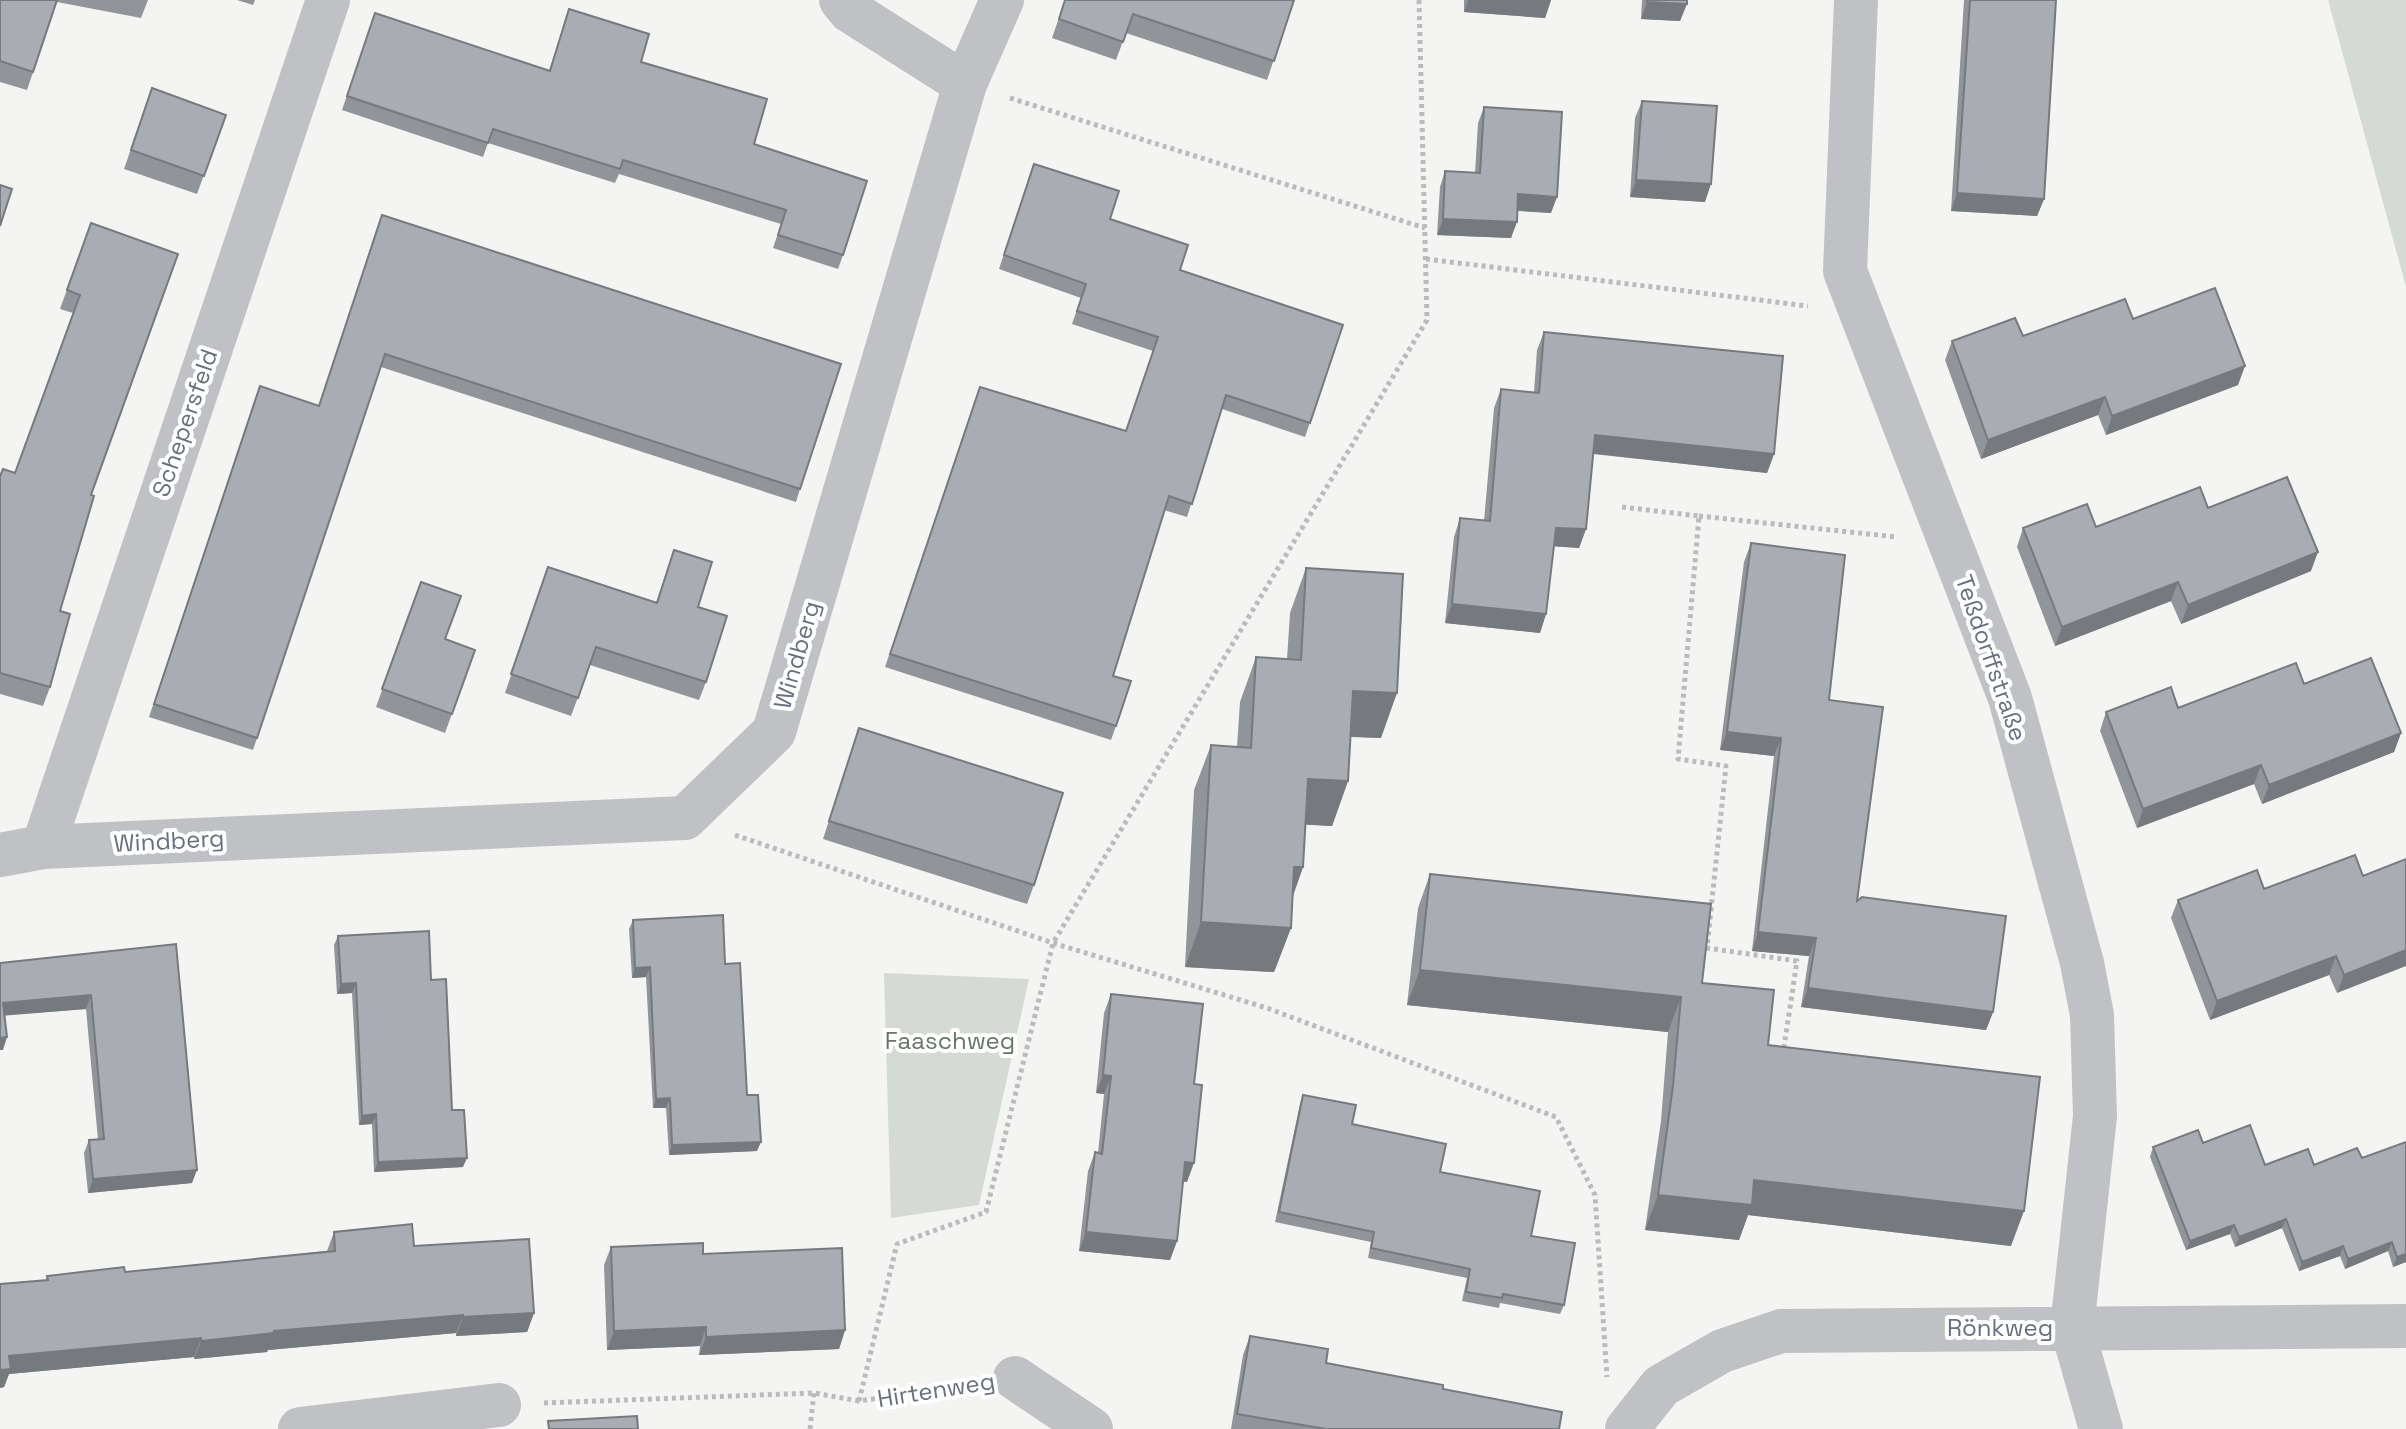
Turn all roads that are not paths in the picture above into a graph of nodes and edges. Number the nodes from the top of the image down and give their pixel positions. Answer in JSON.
{"nodes":[{"id":1,"x":328,"y":0,"type":"edge"},
{"id":2,"x":841,"y":0,"type":"edge"},
{"id":3,"x":1002,"y":0,"type":"edge"},
{"id":4,"x":1856,"y":0,"type":"edge"},
{"id":5,"x":965,"y":84,"type":"junction"},
{"id":6,"x":43,"y":847,"type":"junction"},
{"id":7,"x":0,"y":855,"type":"edge"},
{"id":8,"x":2406,"y":1326,"type":"edge"},
{"id":9,"x":2072,"y":1328,"type":"junction"},
{"id":10,"x":1015,"y":1378,"type":"road end"},
{"id":11,"x":499,"y":1405,"type":"road end"},
{"id":12,"x":300,"y":1429,"type":"edge"},
{"id":13,"x":1091,"y":1429,"type":"edge"},
{"id":14,"x":1627,"y":1429,"type":"edge"},
{"id":15,"x":2101,"y":1429,"type":"edge"}],
"edges":[{"from":1,"to":6,"type":"street","name":"Schepersfeld"},
{"from":2,"to":5,"type":"street"},
{"from":3,"to":5,"type":"street","name":"Windberg"},
{"from":4,"to":9,"type":"street","name":"Teßdorffstraße"},
{"from":5,"to":6,"type":"street","name":"Windberg"},
{"from":6,"to":7,"type":"street","name":"Windberg"},
{"from":8,"to":9,"type":"street","name":"Rönkweg"},
{"from":9,"to":14,"type":"street","name":"Rönkweg"},
{"from":9,"to":15,"type":"street"},
{"from":10,"to":13,"type":"street","name":"Hirtenweg"},
{"from":11,"to":12,"type":"street"}]}
